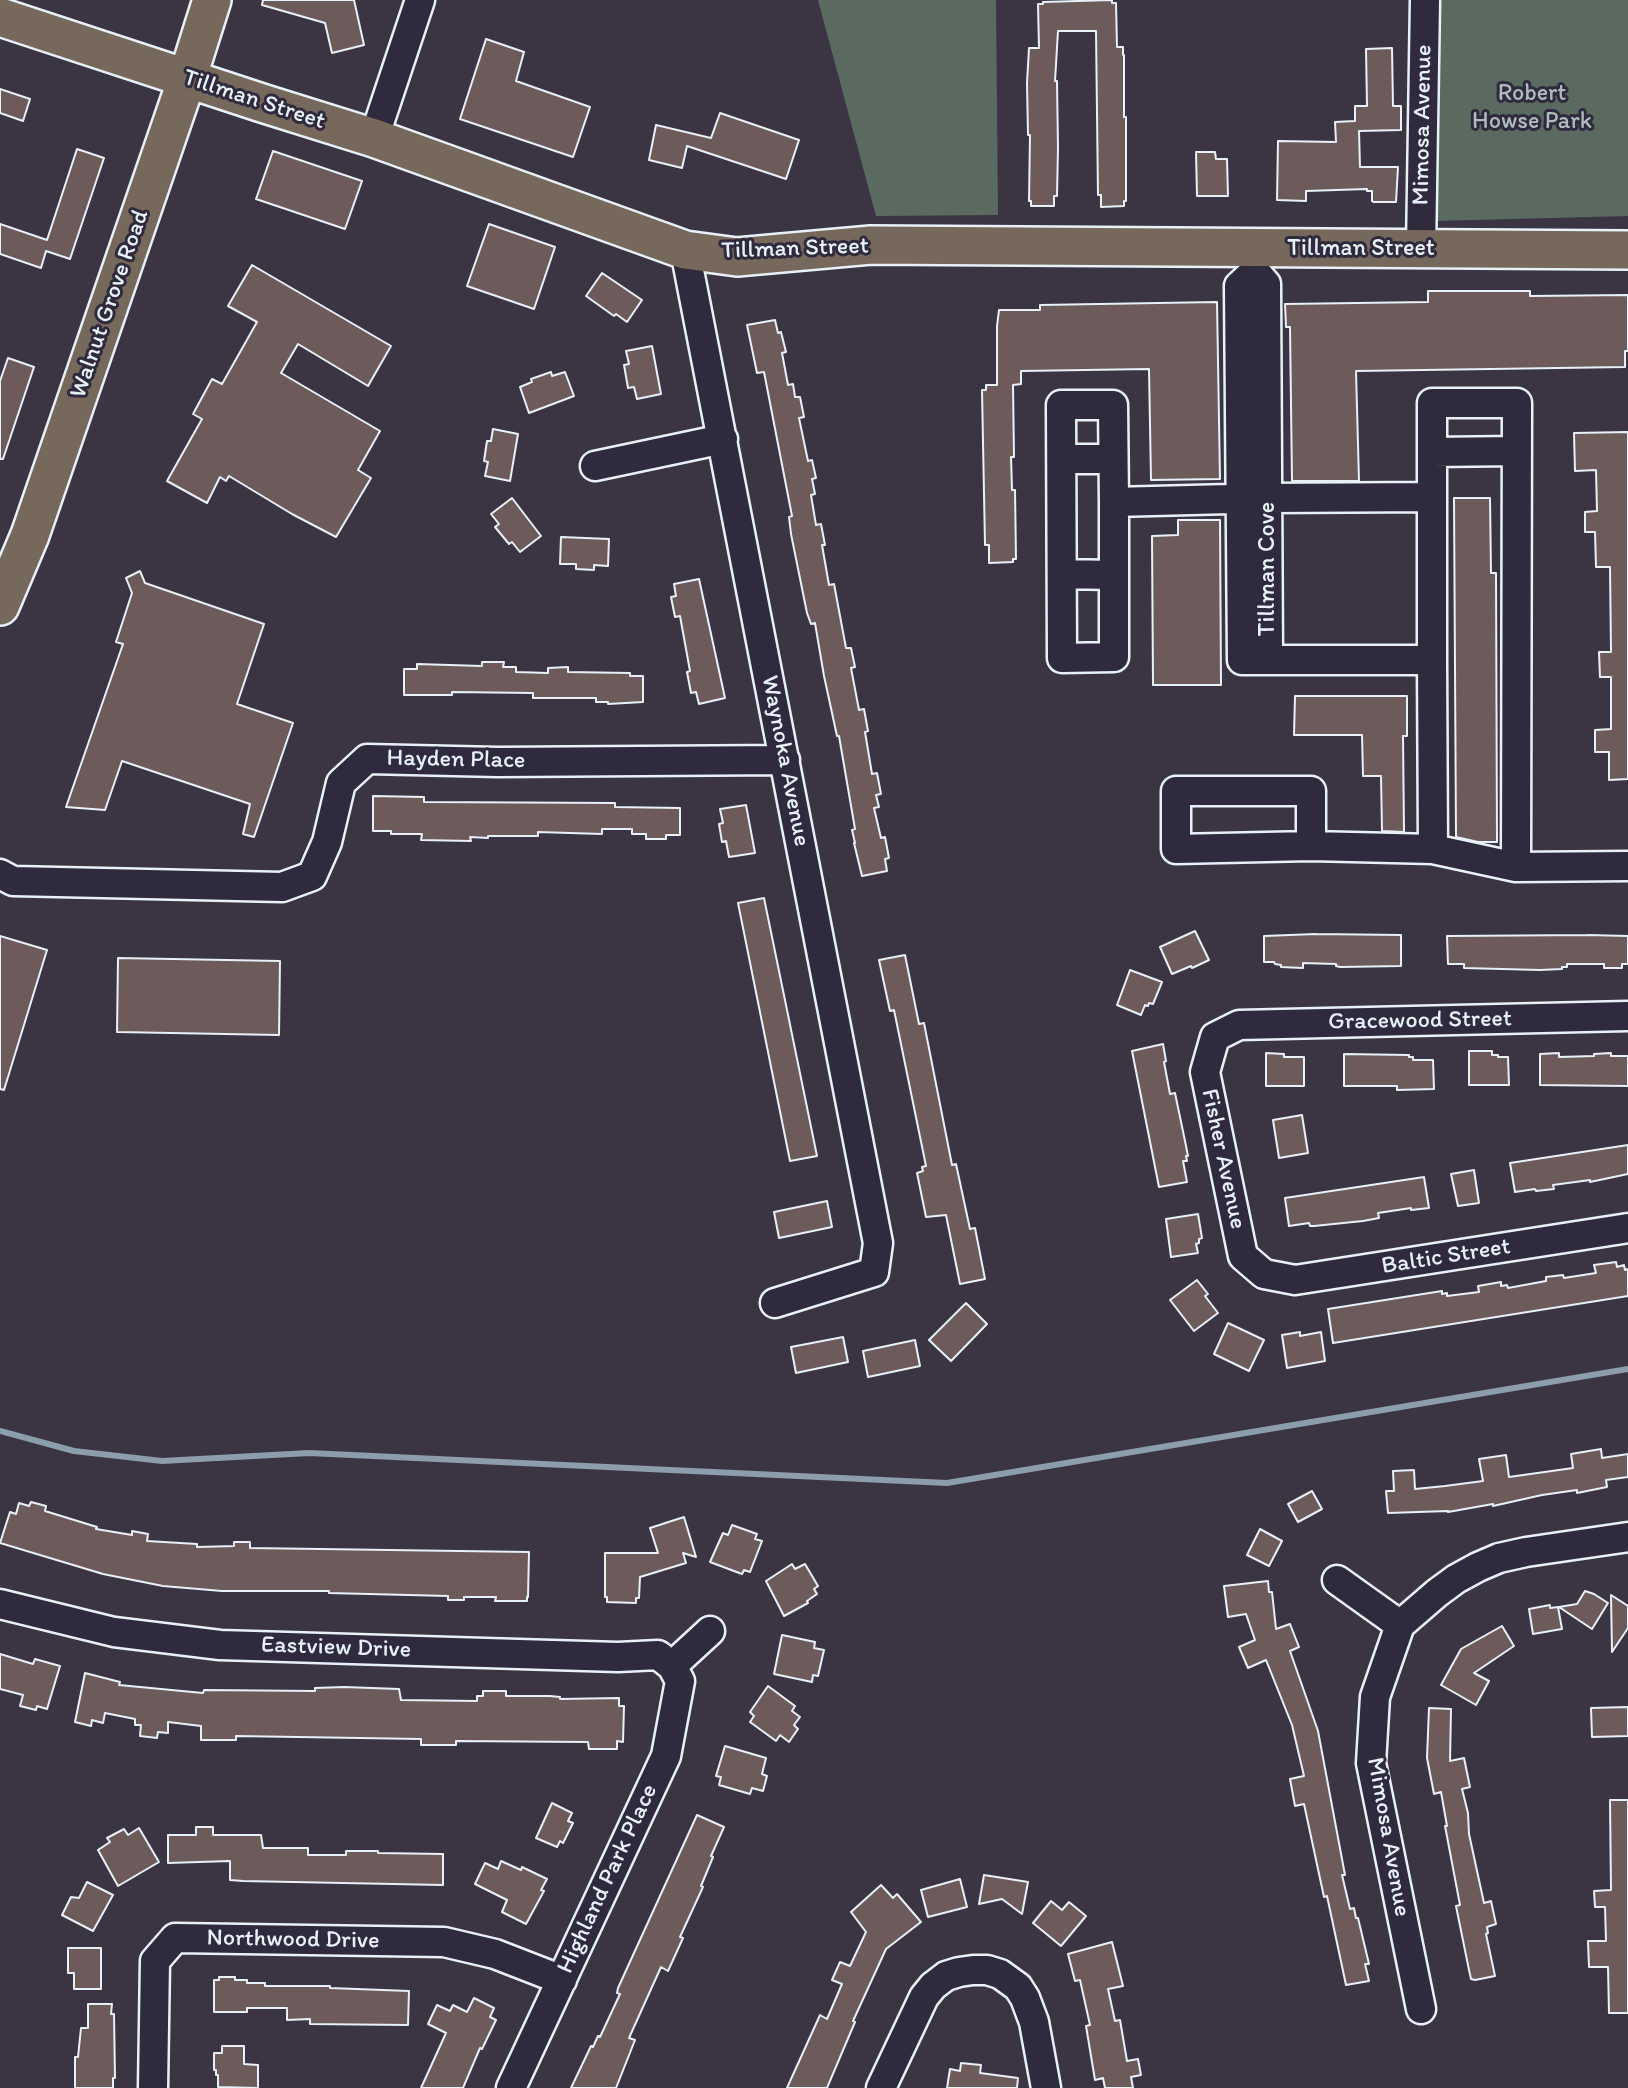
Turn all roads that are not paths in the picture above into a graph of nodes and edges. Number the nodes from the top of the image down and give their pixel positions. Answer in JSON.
{"nodes":[{"id":1,"x":212,"y":0,"type":"edge"},
{"id":2,"x":420,"y":0,"type":"edge"},
{"id":3,"x":1425,"y":0,"type":"edge"},
{"id":4,"x":0,"y":18,"type":"edge"},
{"id":5,"x":187,"y":79,"type":"junction"},
{"id":6,"x":374,"y":138,"type":"junction"},
{"id":7,"x":685,"y":250,"type":"junction"},
{"id":8,"x":1421,"y":250,"type":"junction"},
{"id":9,"x":1628,"y":250,"type":"edge"},
{"id":10,"x":1255,"y":260,"type":"junction"},
{"id":11,"x":723,"y":439,"type":"junction"},
{"id":12,"x":1517,"y":451,"type":"junction"},
{"id":13,"x":1432,"y":452,"type":"junction"},
{"id":14,"x":1062,"y":459,"type":"junction"},
{"id":15,"x":1113,"y":459,"type":"junction"},
{"id":16,"x":595,"y":466,"type":"dead end"},
{"id":17,"x":1432,"y":497,"type":"junction"},
{"id":18,"x":1254,"y":498,"type":"junction"},
{"id":19,"x":1114,"y":502,"type":"junction"},
{"id":20,"x":1062,"y":574,"type":"junction"},
{"id":21,"x":1114,"y":575,"type":"junction"},
{"id":22,"x":0,"y":606,"type":"edge"},
{"id":23,"x":1432,"y":660,"type":"junction"},
{"id":24,"x":785,"y":760,"type":"junction"},
{"id":25,"x":1311,"y":846,"type":"junction"},
{"id":26,"x":1433,"y":849,"type":"junction"},
{"id":27,"x":1628,"y":866,"type":"edge"},
{"id":28,"x":1516,"y":867,"type":"junction"},
{"id":29,"x":0,"y":874,"type":"edge"},
{"id":30,"x":1628,"y":1016,"type":"edge"},
{"id":31,"x":1215,"y":1037,"type":"joint"},
{"id":32,"x":1628,"y":1228,"type":"edge"},
{"id":33,"x":1264,"y":1274,"type":"joint"},
{"id":34,"x":775,"y":1303,"type":"dead end"},
{"id":35,"x":1628,"y":1537,"type":"edge"},
{"id":36,"x":1337,"y":1580,"type":"dead end"},
{"id":37,"x":0,"y":1604,"type":"edge"},
{"id":38,"x":1399,"y":1625,"type":"junction"},
{"id":39,"x":709,"y":1631,"type":"dead end"},
{"id":40,"x":672,"y":1666,"type":"junction"},
{"id":41,"x":562,"y":1980,"type":"junction"},
{"id":42,"x":1421,"y":2009,"type":"dead end"},
{"id":43,"x":153,"y":2088,"type":"edge"},
{"id":44,"x":511,"y":2088,"type":"edge"},
{"id":45,"x":881,"y":2088,"type":"edge"},
{"id":46,"x":1046,"y":2088,"type":"edge"}],
"edges":[{"from":1,"to":5,"type":"main road","name":"Walnut Grove Road"},
{"from":2,"to":6,"type":"street"},
{"from":3,"to":8,"type":"street","name":"Mimosa Avenue"},
{"from":4,"to":5,"type":"main road","name":"Tillman Street"},
{"from":5,"to":6,"type":"main road","name":"Tillman Street"},
{"from":5,"to":22,"type":"main road","name":"Walnut Grove Road"},
{"from":6,"to":7,"type":"main road","name":"Tillman Street"},
{"from":7,"to":10,"type":"main road","name":"Tillman Street"},
{"from":7,"to":11,"type":"street","name":"Waynoka Avenue"},
{"from":8,"to":9,"type":"main road","name":"Tillman Street"},
{"from":8,"to":10,"type":"main road","name":"Tillman Street"},
{"from":10,"to":18,"type":"street","name":"Tillman Cove"},
{"from":11,"to":16,"type":"street"},
{"from":11,"to":24,"type":"street","name":"Waynoka Avenue"},
{"from":12,"to":13,"type":"street"},
{"from":12,"to":13,"type":"street"},
{"from":12,"to":28,"type":"street"},
{"from":13,"to":17,"type":"street"},
{"from":14,"to":15,"type":"street"},
{"from":14,"to":15,"type":"street"},
{"from":14,"to":20,"type":"street"},
{"from":15,"to":19,"type":"street"},
{"from":17,"to":18,"type":"street"},
{"from":17,"to":23,"type":"street"},
{"from":18,"to":19,"type":"street"},
{"from":18,"to":23,"type":"street","name":"Tillman Cove"},
{"from":19,"to":21,"type":"street"},
{"from":20,"to":21,"type":"street"},
{"from":20,"to":21,"type":"street"},
{"from":23,"to":26,"type":"street"},
{"from":24,"to":29,"type":"street","name":"Hayden Place"},
{"from":24,"to":34,"type":"street","name":"Waynoka Avenue"},
{"from":25,"to":25,"type":"street"},
{"from":25,"to":26,"type":"street"},
{"from":26,"to":28,"type":"street"},
{"from":27,"to":28,"type":"street"},
{"from":30,"to":31,"type":"street","name":"Gracewood Street"},
{"from":31,"to":33,"type":"street","name":"Fisher Avenue"},
{"from":32,"to":33,"type":"street","name":"Baltic Street"},
{"from":35,"to":38,"type":"street"},
{"from":36,"to":38,"type":"street"},
{"from":37,"to":40,"type":"street","name":"Eastview Drive"},
{"from":38,"to":42,"type":"street","name":"Mimosa Avenue"},
{"from":39,"to":40,"type":"street"},
{"from":40,"to":41,"type":"street","name":"Highland Park Place"},
{"from":41,"to":43,"type":"street","name":"Northwood Drive"},
{"from":41,"to":44,"type":"street","name":"Highland Park Place"},
{"from":45,"to":46,"type":"street"}]}
